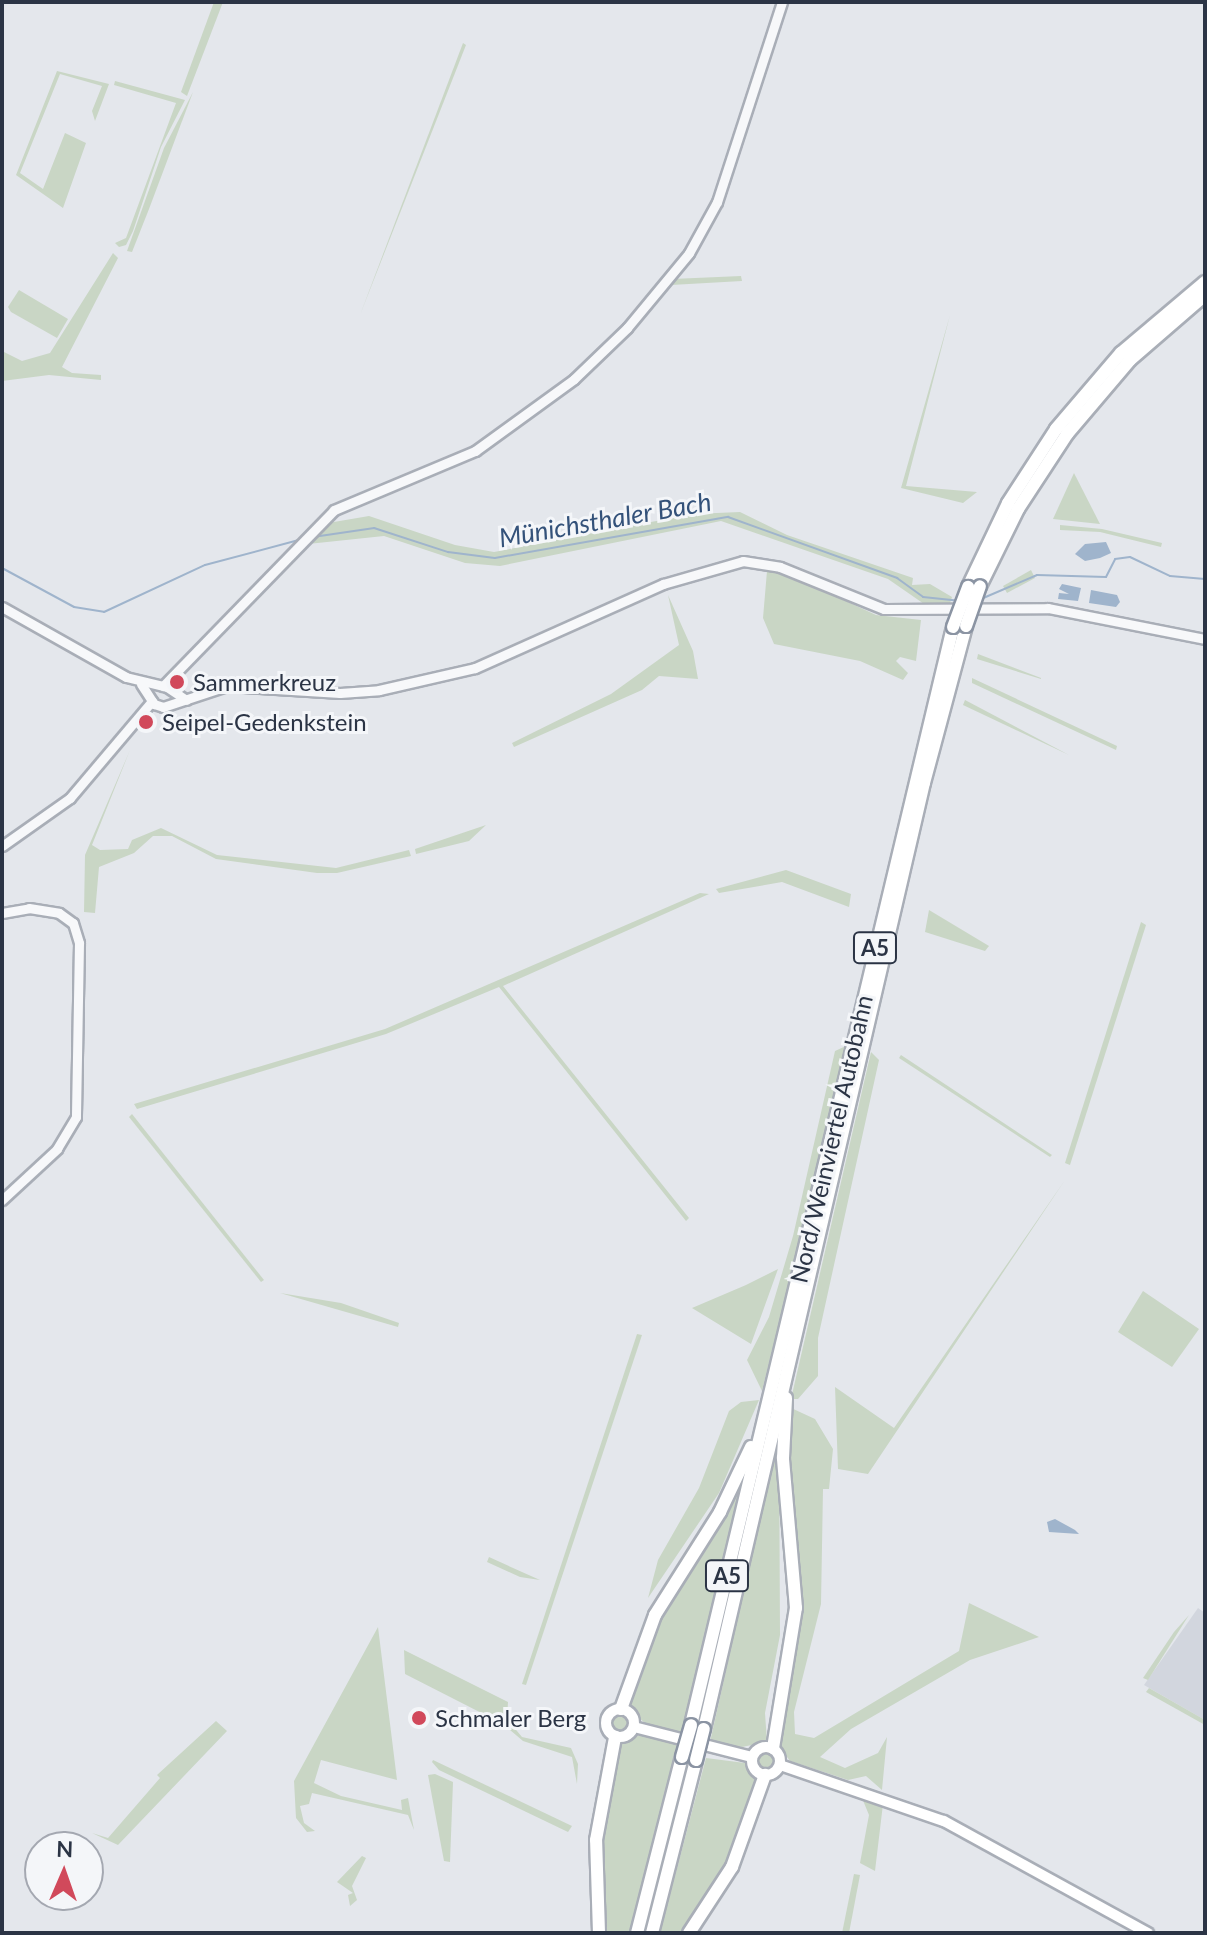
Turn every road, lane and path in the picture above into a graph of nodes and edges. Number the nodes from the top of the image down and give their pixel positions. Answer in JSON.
{"nodes":[{"id":1,"x":782,"y":2,"type":"edge"},
{"id":2,"x":1205,"y":282,"type":"edge"},
{"id":3,"x":1205,"y":295,"type":"edge"},
{"id":4,"x":974,"y":586,"type":"junction"},
{"id":5,"x":2,"y":607,"type":"edge"},
{"id":6,"x":960,"y":626,"type":"junction"},
{"id":7,"x":1205,"y":639,"type":"edge"},
{"id":8,"x":176,"y":673,"type":"junction"},
{"id":9,"x":172,"y":693,"type":"junction"},
{"id":10,"x":159,"y":697,"type":"junction"},
{"id":11,"x":193,"y":698,"type":"junction"},
{"id":12,"x":2,"y":846,"type":"edge"},
{"id":13,"x":2,"y":913,"type":"edge"},
{"id":14,"x":2,"y":1200,"type":"edge"},
{"id":15,"x":788,"y":1363,"type":"junction"},
{"id":16,"x":761,"y":1426,"type":"junction"},
{"id":17,"x":621,"y":1709,"type":"junction"},
{"id":18,"x":634,"y":1727,"type":"junction"},
{"id":19,"x":697,"y":1727,"type":"junction"},
{"id":20,"x":615,"y":1737,"type":"junction"},
{"id":21,"x":773,"y":1748,"type":"junction"},
{"id":22,"x":752,"y":1757,"type":"junction"},
{"id":23,"x":780,"y":1765,"type":"junction"},
{"id":24,"x":765,"y":1775,"type":"junction"},
{"id":25,"x":599,"y":1933,"type":"edge"},
{"id":26,"x":637,"y":1933,"type":"edge"},
{"id":27,"x":652,"y":1933,"type":"edge"},
{"id":28,"x":689,"y":1933,"type":"edge"},
{"id":29,"x":1148,"y":1933,"type":"edge"}],
"edges":[{"from":1,"to":8,"type":"street"},
{"from":2,"to":4,"type":"highway","name":"Nord/Weinviertel Autobahn","number":"A5"},
{"from":3,"to":4,"type":"highway","name":"Nord/Weinviertel Autobahn","number":"A5"},
{"from":4,"to":6,"type":"highway","name":"Nord/Weinviertel Autobahn","number":"A5","bridge":true},
{"from":5,"to":10,"type":"street"},
{"from":6,"to":15,"type":"highway","name":"Nord/Weinviertel Autobahn","number":"A5"},
{"from":6,"to":16,"type":"highway","name":"Nord/Weinviertel Autobahn","number":"A5"},
{"from":7,"to":11,"type":"street"},
{"from":8,"to":9,"type":"street"},
{"from":8,"to":10,"type":"street"},
{"from":9,"to":10,"type":"street"},
{"from":9,"to":10,"type":"street"},
{"from":9,"to":11,"type":"street"},
{"from":10,"to":11,"type":"street"},
{"from":10,"to":12,"type":"street"},
{"from":13,"to":14,"type":"street"},
{"from":15,"to":19,"type":"highway","name":"Nord/Weinviertel Autobahn","number":"A5"},
{"from":15,"to":21,"type":"highway"},
{"from":16,"to":17,"type":"highway"},
{"from":16,"to":19,"type":"highway","name":"Nord/Weinviertel Autobahn","number":"A5"},
{"from":17,"to":18,"type":"main road"},
{"from":17,"to":20,"type":"main road"},
{"from":18,"to":20,"type":"main road"},
{"from":18,"to":22,"type":"main road"},
{"from":19,"to":26,"type":"highway","name":"Nord/Weinviertel Autobahn","number":"A5","bridge":true},
{"from":19,"to":27,"type":"highway","name":"Nord/Weinviertel Autobahn","number":"A5","bridge":true},
{"from":20,"to":25,"type":"highway"},
{"from":21,"to":22,"type":"main road"},
{"from":21,"to":23,"type":"main road"},
{"from":22,"to":24,"type":"main road"},
{"from":23,"to":24,"type":"main road"},
{"from":23,"to":29,"type":"main road"},
{"from":24,"to":28,"type":"highway"}]}
